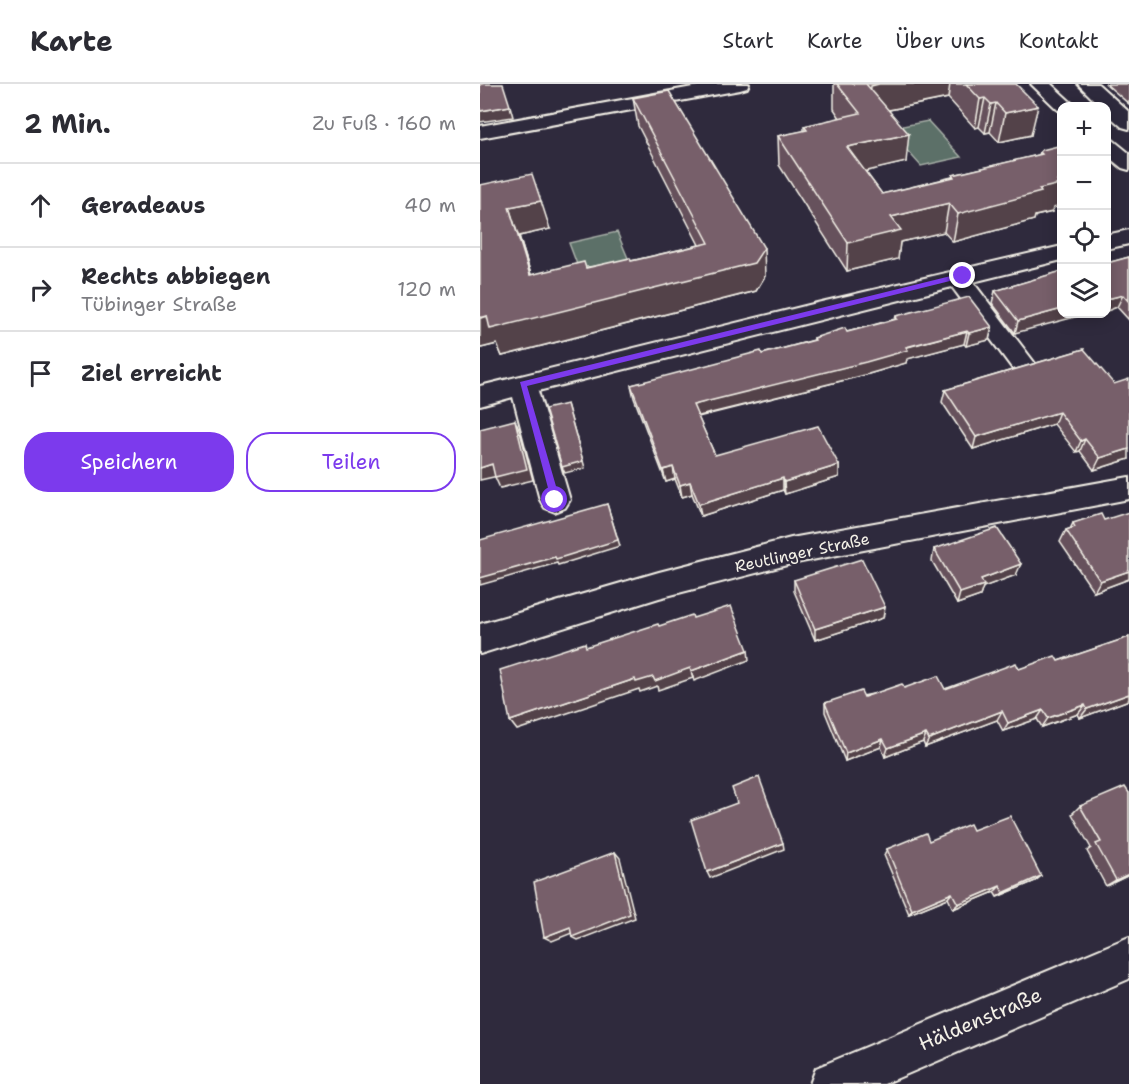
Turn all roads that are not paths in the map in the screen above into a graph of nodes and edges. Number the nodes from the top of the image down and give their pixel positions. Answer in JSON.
{"nodes":[{"id":1,"x":740,"y":84,"type":"edge"},
{"id":2,"x":1040,"y":84,"type":"edge"},
{"id":3,"x":1087,"y":84,"type":"edge"},
{"id":4,"x":1060,"y":102,"type":"edge"},
{"id":5,"x":1129,"y":123,"type":"edge"},
{"id":6,"x":482,"y":126,"type":"edge"},
{"id":7,"x":1111,"y":148,"type":"edge"},
{"id":8,"x":1129,"y":164,"type":"edge"},
{"id":9,"x":1129,"y":237,"type":"edge"},
{"id":10,"x":1111,"y":241,"type":"edge"},
{"id":11,"x":1057,"y":254,"type":"edge"},
{"id":12,"x":957,"y":277,"type":"junction"},
{"id":13,"x":1024,"y":366,"type":"edge"},
{"id":14,"x":523,"y":384,"type":"junction"},
{"id":15,"x":480,"y":396,"type":"edge"},
{"id":16,"x":1129,"y":488,"type":"edge"},
{"id":17,"x":555,"y":500,"type":"dead end"},
{"id":18,"x":480,"y":639,"type":"edge"},
{"id":19,"x":1126,"y":966,"type":"edge"},
{"id":20,"x":832,"y":1084,"type":"edge"}],
"edges":[{"from":1,"to":6,"type":"street"},
{"from":2,"to":4,"type":"street"},
{"from":3,"to":5,"type":"street"},
{"from":7,"to":8,"type":"street"},
{"from":9,"to":10,"type":"street"},
{"from":11,"to":12,"type":"street"},
{"from":12,"to":13,"type":"street"},
{"from":12,"to":14,"type":"street"},
{"from":14,"to":15,"type":"street"},
{"from":14,"to":17,"type":"street"},
{"from":16,"to":18,"type":"street","name":"Reutlinger Straße"},
{"from":19,"to":20,"type":"street","name":"Häldenstraße"}]}
